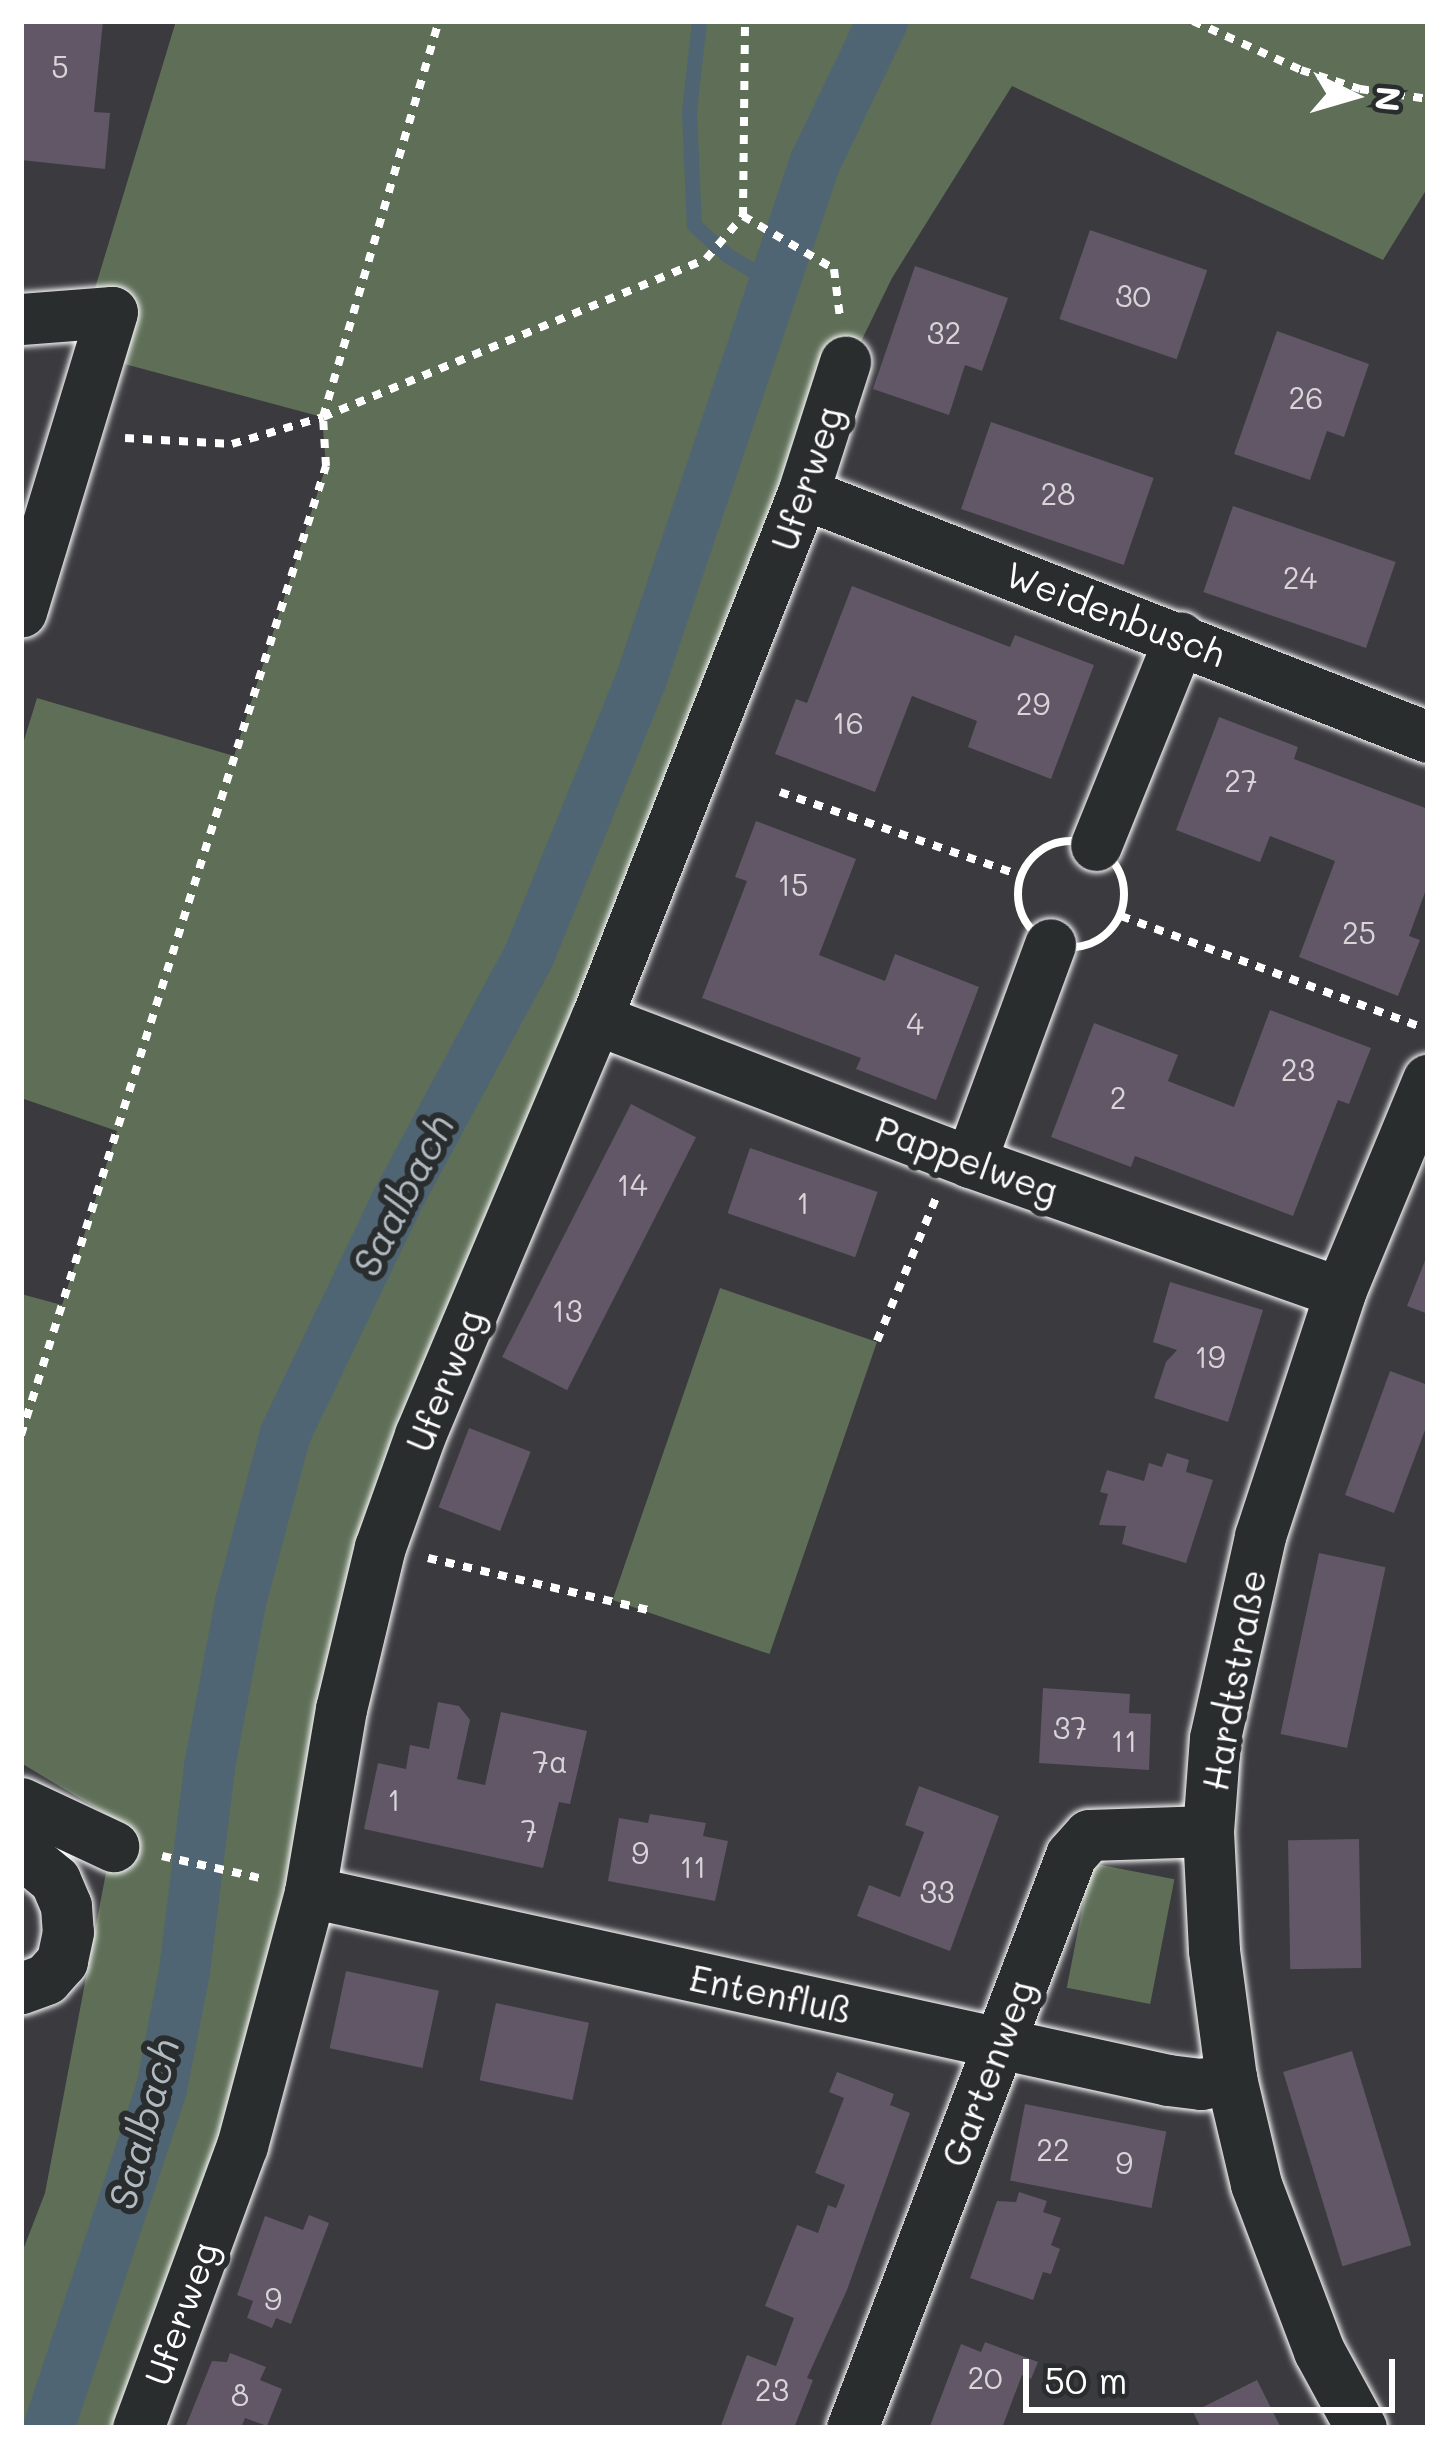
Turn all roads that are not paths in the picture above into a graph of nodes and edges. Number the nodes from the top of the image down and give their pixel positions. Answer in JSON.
{"nodes":[{"id":1,"x":21,"y":319,"type":"edge"},
{"id":2,"x":845,"y":362,"type":"dead end"},
{"id":3,"x":803,"y":493,"type":"junction"},
{"id":4,"x":21,"y":611,"type":"edge"},
{"id":5,"x":1180,"y":637,"type":"junction"},
{"id":6,"x":1428,"y":736,"type":"edge"},
{"id":7,"x":1096,"y":844,"type":"road end"},
{"id":8,"x":1050,"y":944,"type":"road end"},
{"id":9,"x":596,"y":1019,"type":"junction"},
{"id":10,"x":1428,"y":1080,"type":"edge"},
{"id":11,"x":970,"y":1162,"type":"junction"},
{"id":12,"x":1340,"y":1292,"type":"junction"},
{"id":13,"x":21,"y":1803,"type":"edge"},
{"id":14,"x":1208,"y":1831,"type":"junction"},
{"id":15,"x":113,"y":1846,"type":"dead end"},
{"id":16,"x":21,"y":1852,"type":"edge"},
{"id":17,"x":310,"y":1892,"type":"junction"},
{"id":18,"x":21,"y":1988,"type":"edge"},
{"id":19,"x":998,"y":2043,"type":"junction"},
{"id":20,"x":1232,"y":2078,"type":"junction"},
{"id":21,"x":138,"y":2428,"type":"edge"},
{"id":22,"x":852,"y":2428,"type":"edge"},
{"id":23,"x":1360,"y":2428,"type":"edge"}],
"edges":[{"from":1,"to":4,"type":"street"},
{"from":2,"to":3,"type":"street","name":"Uferweg"},
{"from":3,"to":5,"type":"street","name":"Weidenbusch"},
{"from":3,"to":9,"type":"street","name":"Uferweg"},
{"from":5,"to":6,"type":"street","name":"Weidenbusch"},
{"from":5,"to":7,"type":"street"},
{"from":8,"to":11,"type":"street"},
{"from":9,"to":11,"type":"street","name":"Pappelweg"},
{"from":9,"to":17,"type":"street","name":"Uferweg"},
{"from":10,"to":12,"type":"street","name":"Hardtstraße"},
{"from":11,"to":12,"type":"street","name":"Pappelweg"},
{"from":12,"to":14,"type":"street","name":"Hardtstraße"},
{"from":13,"to":15,"type":"street"},
{"from":14,"to":19,"type":"street","name":"Gartenweg"},
{"from":14,"to":20,"type":"street","name":"Hardtstraße"},
{"from":16,"to":18,"type":"street"},
{"from":17,"to":19,"type":"street","name":"Entenfluß"},
{"from":17,"to":21,"type":"street","name":"Uferweg"},
{"from":19,"to":20,"type":"street","name":"Entenfluß"},
{"from":19,"to":22,"type":"street","name":"Gartenweg"},
{"from":20,"to":23,"type":"street","name":"Hardtstraße"}]}
